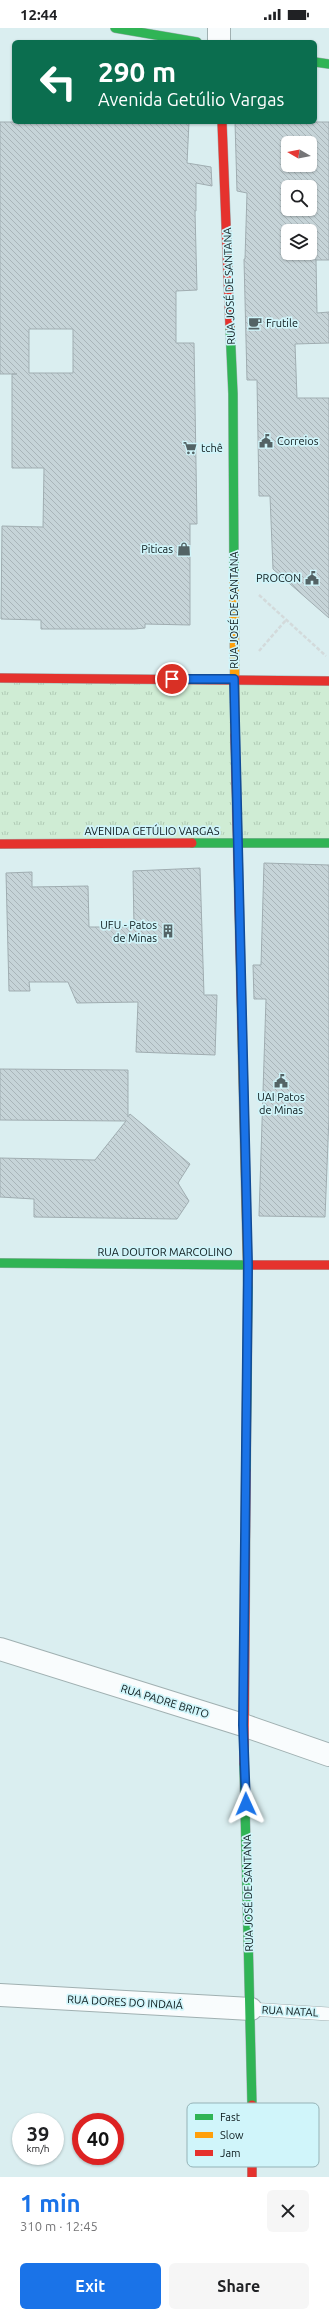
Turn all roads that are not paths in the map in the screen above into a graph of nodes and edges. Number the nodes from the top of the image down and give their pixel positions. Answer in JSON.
{"nodes":[{"id":1,"x":115,"y":28,"type":"edge"},
{"id":2,"x":219,"y":28,"type":"edge"},
{"id":3,"x":185,"y":40,"type":"edge"},
{"id":4,"x":219,"y":40,"type":"edge"},
{"id":5,"x":317,"y":62,"type":"edge"},
{"id":6,"x":329,"y":64,"type":"edge"},
{"id":7,"x":222,"y":124,"type":"edge"},
{"id":8,"x":0,"y":678,"type":"edge"},
{"id":9,"x":234,"y":679,"type":"junction"},
{"id":10,"x":329,"y":681,"type":"edge"},
{"id":11,"x":239,"y":843,"type":"junction"},
{"id":12,"x":329,"y":843,"type":"edge"},
{"id":13,"x":0,"y":844,"type":"edge"},
{"id":14,"x":0,"y":1263,"type":"edge"},
{"id":15,"x":248,"y":1265,"type":"junction"},
{"id":16,"x":329,"y":1265,"type":"edge"},
{"id":17,"x":0,"y":1649,"type":"edge"},
{"id":18,"x":243,"y":1725,"type":"junction"},
{"id":19,"x":329,"y":1755,"type":"edge"},
{"id":20,"x":0,"y":1995,"type":"edge"},
{"id":21,"x":251,"y":2010,"type":"junction"},
{"id":22,"x":329,"y":2014,"type":"edge"},
{"id":23,"x":252,"y":2103,"type":"edge"},
{"id":24,"x":252,"y":2167,"type":"edge"},
{"id":25,"x":252,"y":2177,"type":"edge"}],
"edges":[{"from":1,"to":3,"type":"street"},
{"from":2,"to":4,"type":"street"},
{"from":5,"to":6,"type":"street"},
{"from":7,"to":9,"type":"street","name":"RUA JOSÉ DE SANTANA"},
{"from":8,"to":9,"type":"street"},
{"from":9,"to":10,"type":"street"},
{"from":9,"to":11,"type":"street","name":"RUA JOSÉ DE SANTANA"},
{"from":11,"to":12,"type":"street","name":"AVENIDA GETÚLIO VARGAS"},
{"from":11,"to":13,"type":"street","name":"AVENIDA GETÚLIO VARGAS"},
{"from":11,"to":15,"type":"street","name":"RUA JOSÉ DE SANTANA"},
{"from":14,"to":15,"type":"street","name":"RUA DOUTOR MARCOLINO"},
{"from":15,"to":16,"type":"street","name":"RUA DOUTOR MARCOLINO"},
{"from":15,"to":18,"type":"street","name":"RUA JOSÉ DE SANTANA"},
{"from":17,"to":18,"type":"street","name":"RUA PADRE BRITO"},
{"from":18,"to":19,"type":"street","name":"RUA PADRE BRITO"},
{"from":18,"to":21,"type":"street","name":"RUA JOSÉ DE SANTANA"},
{"from":20,"to":21,"type":"street","name":"RUA DORES DO INDAIÁ"},
{"from":21,"to":22,"type":"lane","name":"RUA NATAL"},
{"from":21,"to":23,"type":"street","name":"RUA JOSÉ DE SANTANA"},
{"from":24,"to":25,"type":"street","name":"RUA JOSÉ DE SANTANA"}]}
